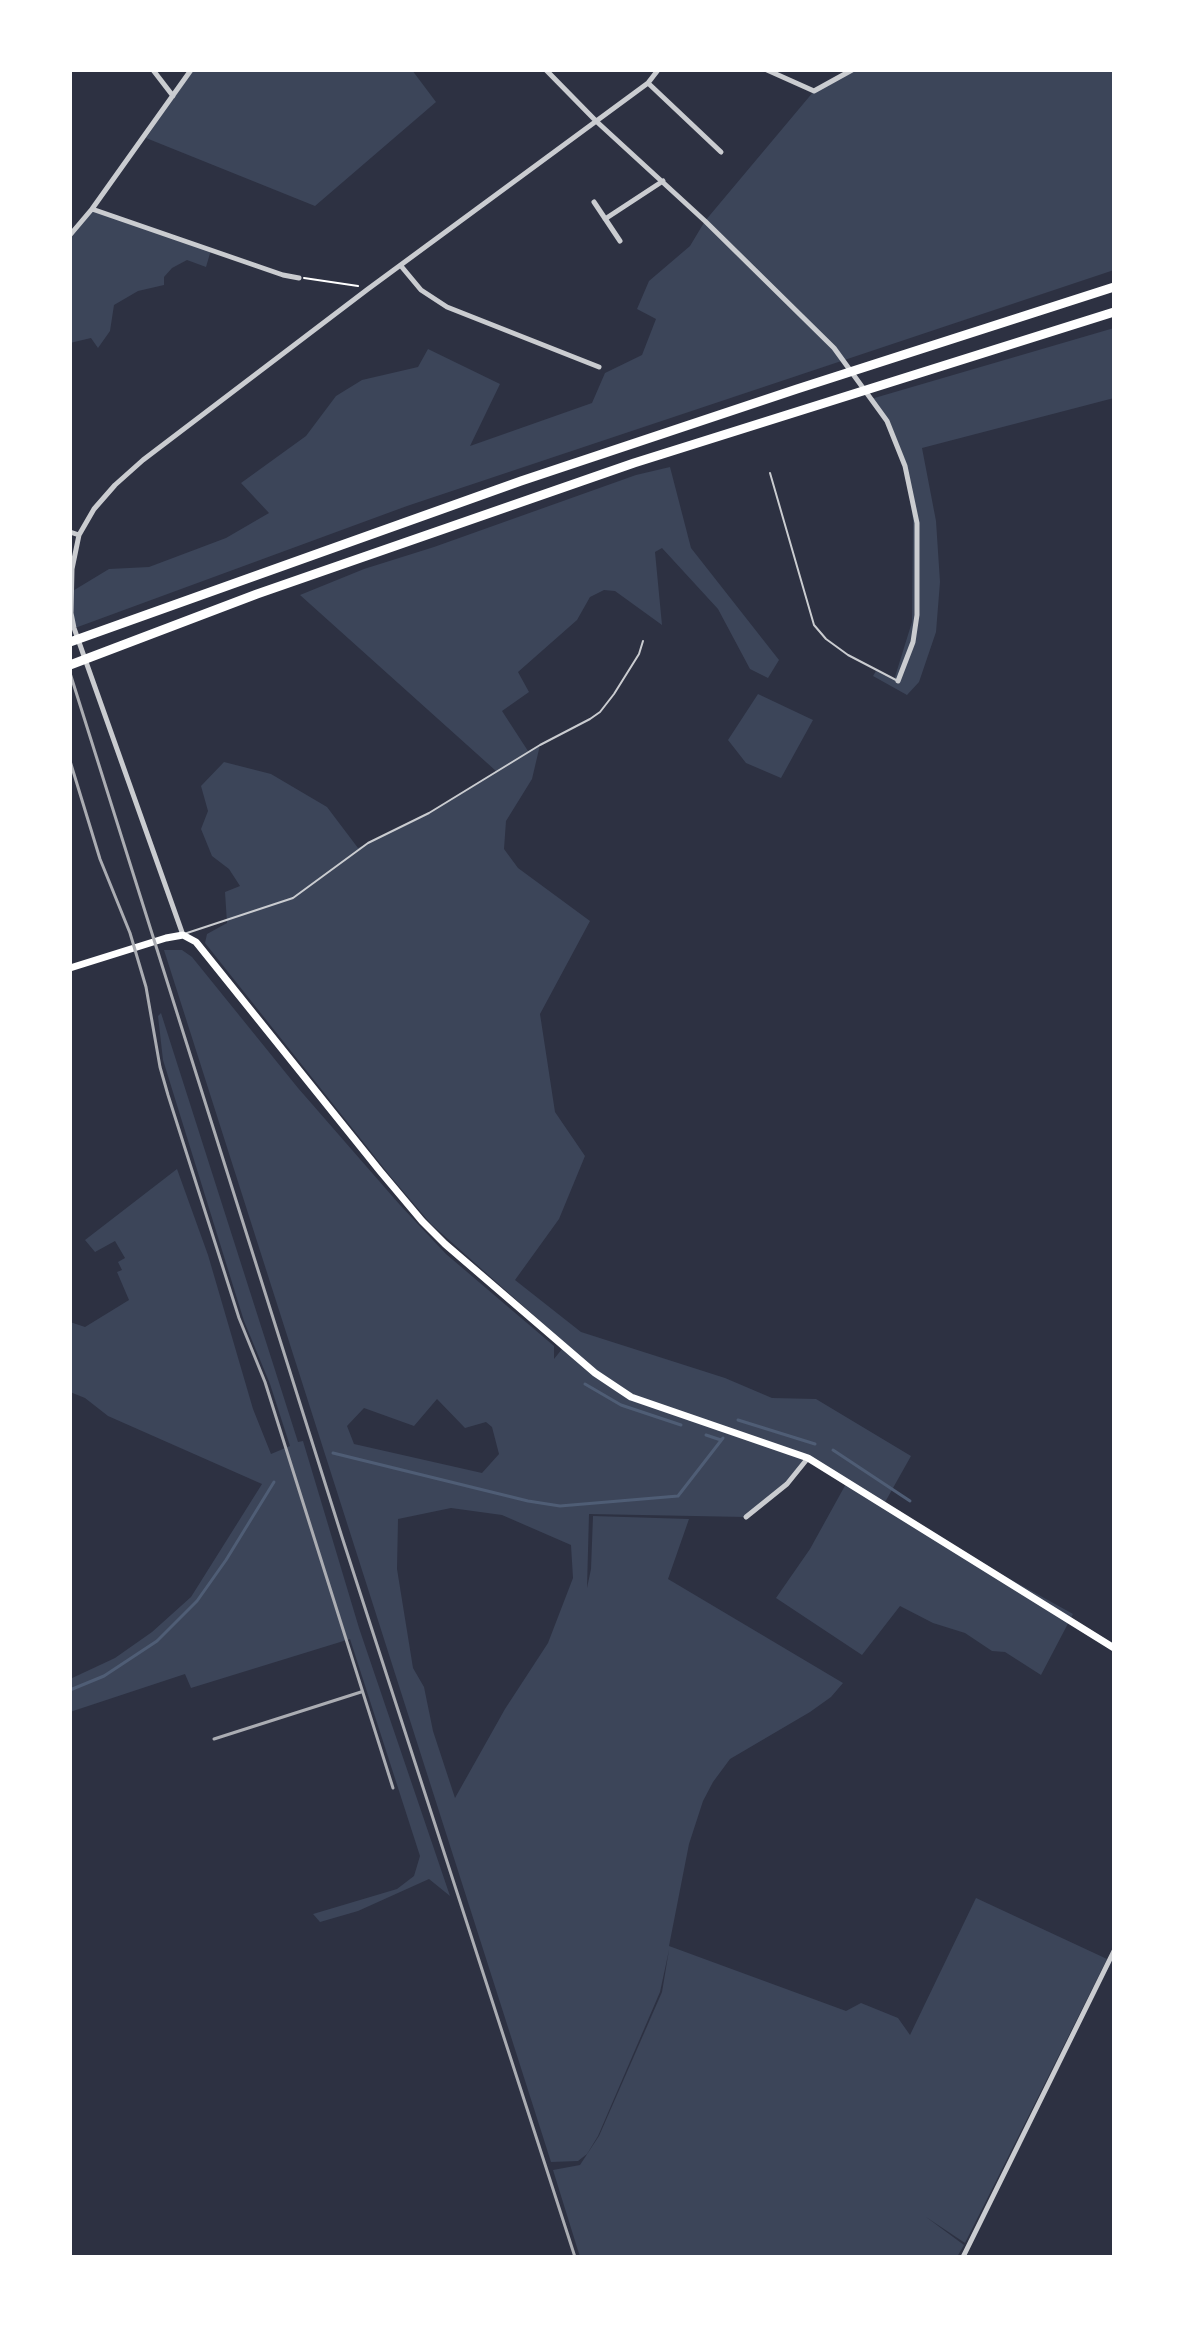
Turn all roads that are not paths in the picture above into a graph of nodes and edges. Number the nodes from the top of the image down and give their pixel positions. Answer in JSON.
{"nodes":[{"id":1,"x":153,"y":70,"type":"edge"},
{"id":2,"x":191,"y":70,"type":"edge"},
{"id":3,"x":546,"y":70,"type":"edge"},
{"id":4,"x":658,"y":70,"type":"edge"},
{"id":5,"x":767,"y":70,"type":"edge"},
{"id":6,"x":852,"y":70,"type":"edge"},
{"id":7,"x":648,"y":83,"type":"junction"},
{"id":8,"x":173,"y":96,"type":"junction"},
{"id":9,"x":596,"y":121,"type":"junction"},
{"id":10,"x":721,"y":152,"type":"dead end"},
{"id":11,"x":663,"y":181,"type":"junction"},
{"id":12,"x":594,"y":202,"type":"dead end"},
{"id":13,"x":92,"y":209,"type":"junction"},
{"id":14,"x":605,"y":219,"type":"junction"},
{"id":15,"x":70,"y":235,"type":"edge"},
{"id":16,"x":620,"y":241,"type":"dead end"},
{"id":17,"x":401,"y":266,"type":"junction"},
{"id":18,"x":299,"y":278,"type":"road end"},
{"id":19,"x":1114,"y":287,"type":"edge"},
{"id":20,"x":1114,"y":312,"type":"edge"},
{"id":21,"x":599,"y":367,"type":"dead end"},
{"id":22,"x":770,"y":473,"type":"dead end"},
{"id":23,"x":70,"y":532,"type":"edge"},
{"id":24,"x":79,"y":535,"type":"junction"},
{"id":25,"x":643,"y":641,"type":"dead end"},
{"id":26,"x":70,"y":642,"type":"edge"},
{"id":27,"x":70,"y":665,"type":"edge"},
{"id":28,"x":898,"y":681,"type":"joint"},
{"id":29,"x":183,"y":935,"type":"junction"},
{"id":30,"x":70,"y":968,"type":"edge"},
{"id":31,"x":808,"y":1458,"type":"junction"},
{"id":32,"x":746,"y":1517,"type":"dead end"},
{"id":33,"x":1114,"y":1648,"type":"edge"},
{"id":34,"x":1114,"y":1951,"type":"edge"},
{"id":35,"x":963,"y":2257,"type":"edge"}],
"edges":[{"from":1,"to":8,"type":"street"},
{"from":2,"to":8,"type":"street"},
{"from":3,"to":9,"type":"street"},
{"from":4,"to":7,"type":"street"},
{"from":5,"to":6,"type":"street"},
{"from":7,"to":9,"type":"street"},
{"from":7,"to":10,"type":"street"},
{"from":8,"to":13,"type":"street"},
{"from":9,"to":11,"type":"street"},
{"from":9,"to":17,"type":"street"},
{"from":11,"to":14,"type":"street"},
{"from":11,"to":28,"type":"street"},
{"from":12,"to":14,"type":"street"},
{"from":13,"to":15,"type":"street"},
{"from":13,"to":18,"type":"street"},
{"from":14,"to":16,"type":"street"},
{"from":17,"to":21,"type":"street"},
{"from":17,"to":24,"type":"street"},
{"from":19,"to":26,"type":"highway"},
{"from":20,"to":27,"type":"highway"},
{"from":22,"to":28,"type":"lane"},
{"from":23,"to":24,"type":"street"},
{"from":24,"to":29,"type":"street"},
{"from":25,"to":29,"type":"lane"},
{"from":29,"to":30,"type":"main road"},
{"from":29,"to":31,"type":"main road"},
{"from":31,"to":32,"type":"street"},
{"from":31,"to":33,"type":"main road"},
{"from":34,"to":35,"type":"street"}]}
